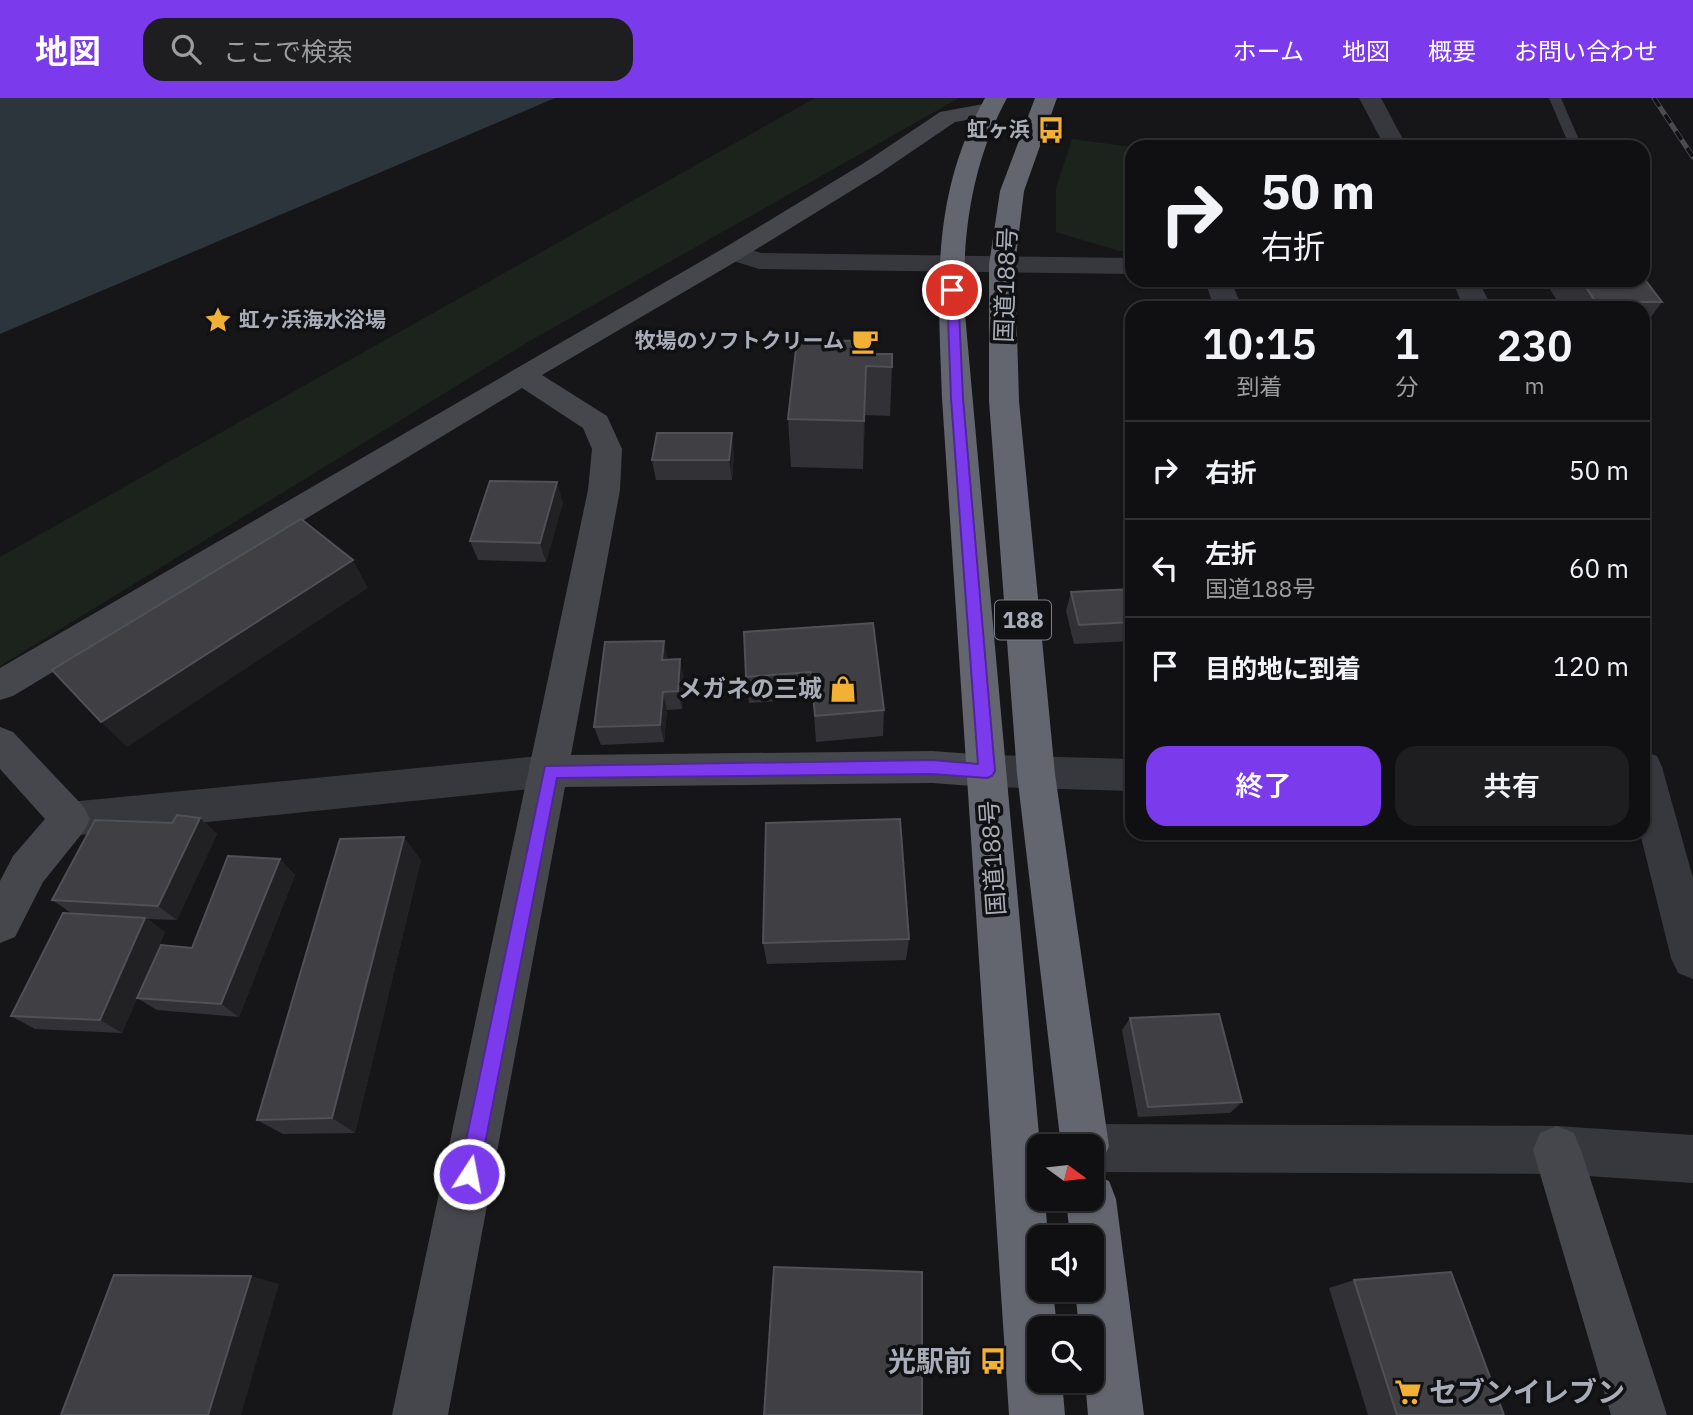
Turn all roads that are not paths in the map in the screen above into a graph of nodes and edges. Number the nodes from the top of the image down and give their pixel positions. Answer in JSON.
{"nodes":[{"id":1,"x":1046,"y":98,"type":"edge"},
{"id":2,"x":1370,"y":98,"type":"edge"},
{"id":3,"x":1555,"y":98,"type":"edge"},
{"id":4,"x":993,"y":104,"type":"edge"},
{"id":5,"x":1392,"y":140,"type":"edge"},
{"id":6,"x":1573,"y":140,"type":"edge"},
{"id":7,"x":733,"y":253,"type":"junction"},
{"id":8,"x":951,"y":263,"type":"junction"},
{"id":9,"x":1002,"y":265,"type":"junction"},
{"id":10,"x":1125,"y":266,"type":"edge"},
{"id":11,"x":522,"y":375,"type":"junction"},
{"id":12,"x":0,"y":686,"type":"edge"},
{"id":13,"x":0,"y":743,"type":"edge"},
{"id":14,"x":550,"y":771,"type":"junction"},
{"id":15,"x":987,"y":771,"type":"junction"},
{"id":16,"x":1036,"y":774,"type":"junction"},
{"id":17,"x":1125,"y":775,"type":"edge"},
{"id":18,"x":1650,"y":798,"type":"edge"},
{"id":19,"x":70,"y":819,"type":"junction"},
{"id":20,"x":0,"y":923,"type":"edge"},
{"id":21,"x":1693,"y":958,"type":"edge"},
{"id":22,"x":1083,"y":1134,"type":"edge"},
{"id":23,"x":1027,"y":1148,"type":"edge"},
{"id":24,"x":1104,"y":1148,"type":"edge"},
{"id":25,"x":1557,"y":1150,"type":"junction"},
{"id":26,"x":1693,"y":1159,"type":"edge"},
{"id":27,"x":1029,"y":1211,"type":"edge"},
{"id":28,"x":1092,"y":1211,"type":"edge"},
{"id":29,"x":420,"y":1415,"type":"edge"},
{"id":30,"x":1037,"y":1415,"type":"edge"},
{"id":31,"x":1116,"y":1415,"type":"edge"},
{"id":32,"x":1639,"y":1415,"type":"edge"}],
"edges":[{"from":1,"to":9,"type":"highway","name":"国道188号","number":"188"},
{"from":2,"to":5,"type":"street"},
{"from":3,"to":6,"type":"lane"},
{"from":4,"to":7,"type":"street"},
{"from":4,"to":8,"type":"highway","name":"国道188号","number":"188"},
{"from":7,"to":8,"type":"street"},
{"from":7,"to":11,"type":"street"},
{"from":8,"to":9,"type":"street"},
{"from":8,"to":15,"type":"highway","name":"国道188号","number":"188"},
{"from":9,"to":10,"type":"street"},
{"from":9,"to":16,"type":"highway","name":"国道188号","number":"188"},
{"from":11,"to":12,"type":"street"},
{"from":11,"to":14,"type":"street"},
{"from":13,"to":19,"type":"street"},
{"from":14,"to":15,"type":"street"},
{"from":14,"to":19,"type":"street"},
{"from":14,"to":29,"type":"street"},
{"from":15,"to":16,"type":"street"},
{"from":15,"to":23,"type":"highway","name":"国道188号","number":"188"},
{"from":16,"to":17,"type":"street"},
{"from":16,"to":22,"type":"highway","name":"国道188号","number":"188"},
{"from":18,"to":21,"type":"street"},
{"from":19,"to":20,"type":"street"},
{"from":24,"to":25,"type":"street"},
{"from":25,"to":26,"type":"street"},
{"from":25,"to":32,"type":"street"},
{"from":27,"to":30,"type":"highway","name":"国道188号","number":"188"},
{"from":28,"to":31,"type":"highway"}]}
